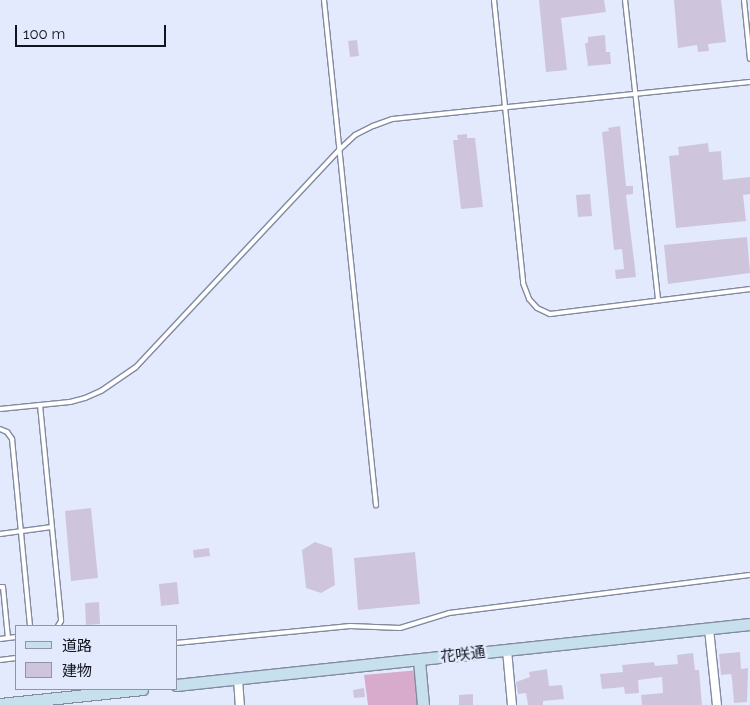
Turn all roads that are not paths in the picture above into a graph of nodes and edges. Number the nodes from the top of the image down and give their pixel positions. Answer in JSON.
{"nodes":[{"id":1,"x":324,"y":0,"type":"edge"},
{"id":2,"x":494,"y":0,"type":"edge"},
{"id":3,"x":625,"y":0,"type":"edge"},
{"id":4,"x":744,"y":0,"type":"edge"},
{"id":5,"x":750,"y":60,"type":"edge"},
{"id":6,"x":750,"y":82,"type":"edge"},
{"id":7,"x":635,"y":94,"type":"junction"},
{"id":8,"x":505,"y":107,"type":"junction"},
{"id":9,"x":339,"y":150,"type":"junction"},
{"id":10,"x":750,"y":289,"type":"edge"},
{"id":11,"x":658,"y":300,"type":"junction"},
{"id":12,"x":40,"y":405,"type":"junction"},
{"id":13,"x":0,"y":409,"type":"edge"},
{"id":14,"x":0,"y":429,"type":"edge"},
{"id":15,"x":376,"y":505,"type":"dead end"},
{"id":16,"x":52,"y":527,"type":"junction"},
{"id":17,"x":22,"y":531,"type":"junction"},
{"id":18,"x":0,"y":534,"type":"edge"},
{"id":19,"x":750,"y":575,"type":"edge"},
{"id":20,"x":0,"y":587,"type":"edge"},
{"id":21,"x":750,"y":624,"type":"edge"},
{"id":22,"x":30,"y":625,"type":"edge"},
{"id":23,"x":59,"y":625,"type":"edge"},
{"id":24,"x":709,"y":629,"type":"junction"},
{"id":25,"x":15,"y":637,"type":"edge"},
{"id":26,"x":8,"y":638,"type":"junction"},
{"id":27,"x":0,"y":639,"type":"edge"},
{"id":28,"x":178,"y":643,"type":"edge"},
{"id":29,"x":507,"y":650,"type":"junction"},
{"id":30,"x":15,"y":658,"type":"edge"},
{"id":31,"x":0,"y":660,"type":"edge"},
{"id":32,"x":419,"y":660,"type":"junction"},
{"id":33,"x":238,"y":678,"type":"junction"},
{"id":34,"x":178,"y":685,"type":"edge"},
{"id":35,"x":133,"y":690,"type":"edge"},
{"id":36,"x":0,"y":704,"type":"edge"},
{"id":37,"x":240,"y":705,"type":"edge"},
{"id":38,"x":423,"y":705,"type":"edge"},
{"id":39,"x":512,"y":705,"type":"edge"},
{"id":40,"x":716,"y":705,"type":"edge"}],
"edges":[{"from":1,"to":9,"type":"lane"},
{"from":2,"to":8,"type":"lane"},
{"from":3,"to":7,"type":"lane"},
{"from":4,"to":5,"type":"lane"},
{"from":6,"to":7,"type":"lane"},
{"from":7,"to":8,"type":"lane"},
{"from":7,"to":11,"type":"lane"},
{"from":8,"to":9,"type":"lane"},
{"from":8,"to":11,"type":"lane"},
{"from":9,"to":12,"type":"lane"},
{"from":9,"to":15,"type":"lane"},
{"from":10,"to":11,"type":"lane"},
{"from":12,"to":13,"type":"lane"},
{"from":12,"to":16,"type":"lane"},
{"from":14,"to":17,"type":"lane"},
{"from":16,"to":17,"type":"lane"},
{"from":16,"to":23,"type":"lane"},
{"from":17,"to":18,"type":"lane"},
{"from":17,"to":22,"type":"lane"},
{"from":19,"to":28,"type":"lane"},
{"from":20,"to":26,"type":"lane"},
{"from":21,"to":24,"type":"street","name":"花咲通"},
{"from":24,"to":29,"type":"street","name":"花咲通"},
{"from":24,"to":40,"type":"street"},
{"from":25,"to":26,"type":"lane"},
{"from":26,"to":27,"type":"lane"},
{"from":29,"to":32,"type":"street","name":"花咲通"},
{"from":29,"to":39,"type":"street"},
{"from":30,"to":31,"type":"lane"},
{"from":32,"to":33,"type":"street","name":"花咲通"},
{"from":32,"to":38,"type":"street"},
{"from":33,"to":34,"type":"street","name":"花咲通"},
{"from":33,"to":37,"type":"street"},
{"from":35,"to":36,"type":"street"}]}
